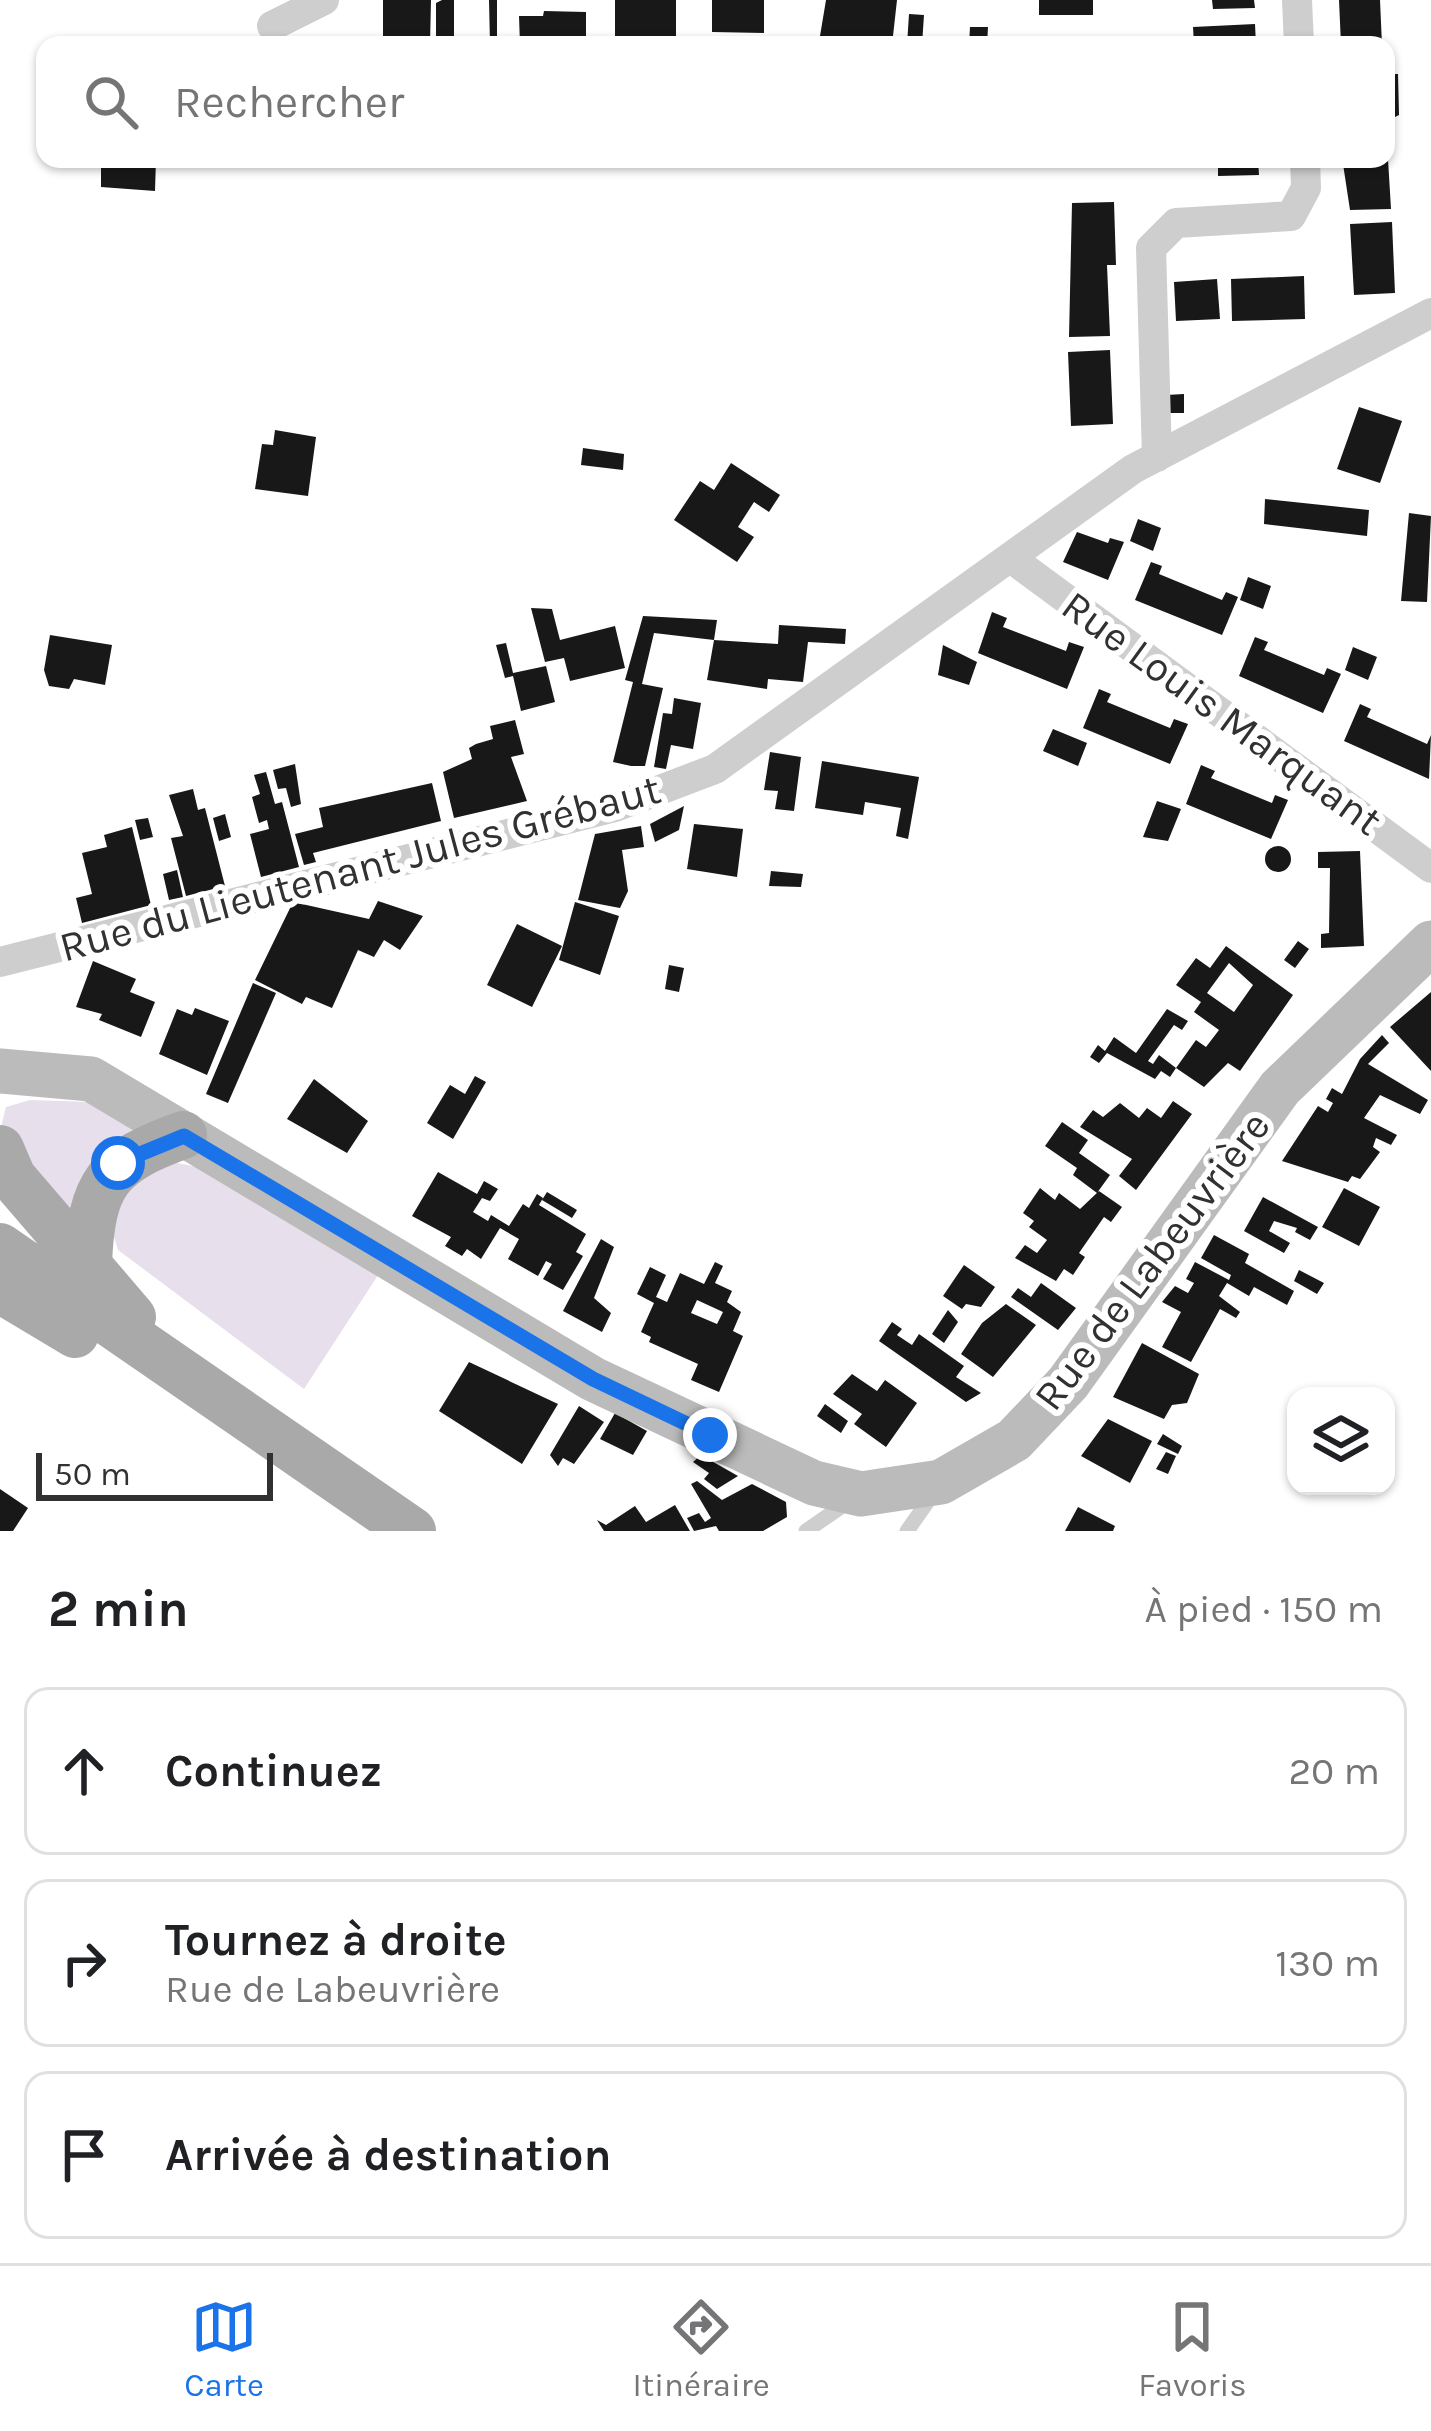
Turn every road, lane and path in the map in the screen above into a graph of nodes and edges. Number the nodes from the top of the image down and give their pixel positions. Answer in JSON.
{"nodes":[{"id":1,"x":324,"y":0,"type":"edge"},
{"id":2,"x":1297,"y":0,"type":"edge"},
{"id":3,"x":272,"y":26,"type":"dead end"},
{"id":4,"x":1299,"y":36,"type":"edge"},
{"id":5,"x":1305,"y":168,"type":"edge"},
{"id":6,"x":1431,"y":313,"type":"edge"},
{"id":7,"x":1157,"y":457,"type":"junction"},
{"id":8,"x":1012,"y":559,"type":"junction"},
{"id":9,"x":1431,"y":868,"type":"edge"},
{"id":10,"x":1431,"y":943,"type":"edge"},
{"id":11,"x":0,"y":962,"type":"edge"},
{"id":12,"x":0,"y":1071,"type":"edge"},
{"id":13,"x":184,"y":1136,"type":"junction"},
{"id":14,"x":0,"y":1149,"type":"edge"},
{"id":15,"x":0,"y":1247,"type":"edge"},
{"id":16,"x":88,"y":1264,"type":"junction"},
{"id":17,"x":0,"y":1289,"type":"edge"},
{"id":18,"x":169,"y":1362,"type":"junction"},
{"id":19,"x":941,"y":1482,"type":"junction"},
{"id":20,"x":861,"y":1494,"type":"junction"},
{"id":21,"x":412,"y":1531,"type":"edge"},
{"id":22,"x":806,"y":1531,"type":"edge"},
{"id":23,"x":907,"y":1531,"type":"edge"}],
"edges":[{"from":1,"to":3,"type":"street"},
{"from":2,"to":4,"type":"street"},
{"from":5,"to":7,"type":"street"},
{"from":6,"to":7,"type":"street","name":"Rue du Lieutenant Jules Grébaut"},
{"from":7,"to":8,"type":"street","name":"Rue du Lieutenant Jules Grébaut"},
{"from":8,"to":9,"type":"street","name":"Rue Louis Marquant"},
{"from":8,"to":11,"type":"street","name":"Rue du Lieutenant Jules Grébaut"},
{"from":10,"to":19,"type":"street","name":"Rue de Labeuvrière"},
{"from":12,"to":13,"type":"street","name":"Rue de Labeuvrière"},
{"from":13,"to":16,"type":"main road"},
{"from":13,"to":20,"type":"street","name":"Rue de Labeuvrière"},
{"from":14,"to":16,"type":"main road"},
{"from":15,"to":18,"type":"main road"},
{"from":16,"to":18,"type":"main road"},
{"from":17,"to":18,"type":"main road"},
{"from":18,"to":21,"type":"main road"},
{"from":19,"to":20,"type":"street","name":"Rue de Labeuvrière"},
{"from":19,"to":23,"type":"lane"},
{"from":20,"to":22,"type":"lane"}]}
